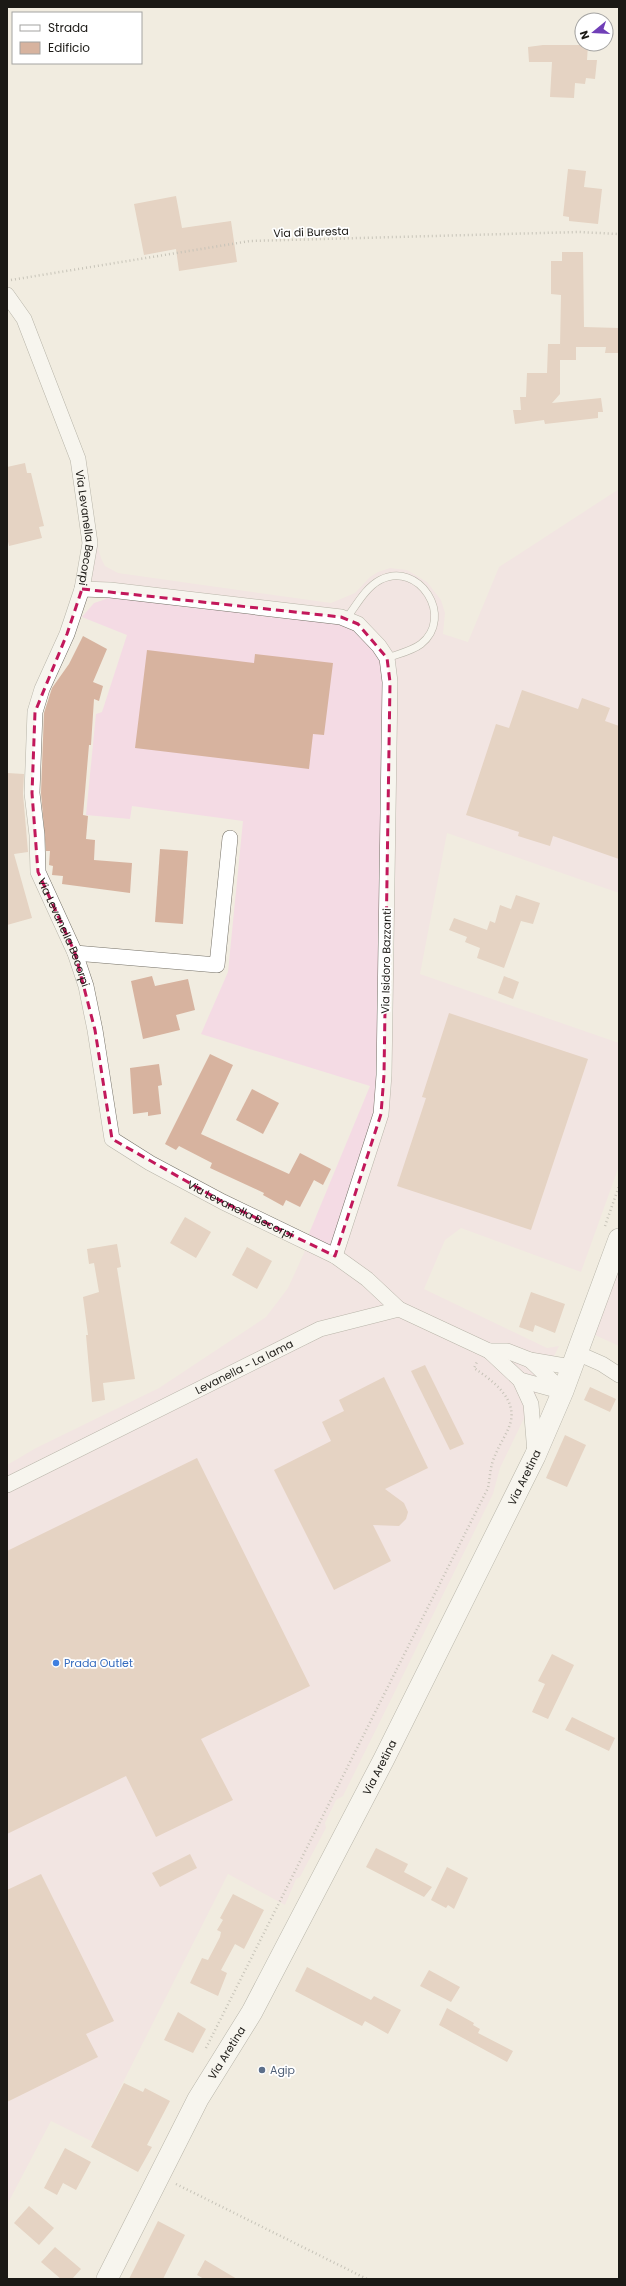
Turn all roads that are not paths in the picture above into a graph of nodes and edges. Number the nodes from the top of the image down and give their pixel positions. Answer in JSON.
{"nodes":[{"id":1,"x":7,"y":295,"type":"edge"},
{"id":2,"x":82,"y":588,"type":"junction"},
{"id":3,"x":346,"y":619,"type":"junction"},
{"id":4,"x":387,"y":658,"type":"junction"},
{"id":5,"x":230,"y":838,"type":"dead end"},
{"id":6,"x":75,"y":953,"type":"junction"},
{"id":7,"x":612,"y":1234,"type":"edge"},
{"id":8,"x":335,"y":1256,"type":"junction"},
{"id":9,"x":399,"y":1309,"type":"junction"},
{"id":10,"x":486,"y":1350,"type":"junction"},
{"id":11,"x":530,"y":1360,"type":"junction"},
{"id":12,"x":574,"y":1360,"type":"junction"},
{"id":13,"x":619,"y":1375,"type":"edge"},
{"id":14,"x":520,"y":1380,"type":"junction"},
{"id":15,"x":563,"y":1392,"type":"junction"},
{"id":16,"x":535,"y":1456,"type":"junction"},
{"id":17,"x":7,"y":1485,"type":"edge"},
{"id":18,"x":107,"y":2279,"type":"edge"}],
"edges":[{"from":1,"to":2,"type":"street","name":"Via Levanella Becorpi"},
{"from":2,"to":3,"type":"street"},
{"from":2,"to":6,"type":"street","name":"Via Levanella Becorpi"},
{"from":3,"to":4,"type":"street"},
{"from":3,"to":4,"type":"lane"},
{"from":4,"to":8,"type":"street","name":"Via Isidoro Bazzanti"},
{"from":5,"to":6,"type":"street"},
{"from":6,"to":8,"type":"street","name":"Via Levanella Becorpi"},
{"from":7,"to":12,"type":"street","name":"Via Aretina"},
{"from":8,"to":9,"type":"street","name":"Via Levanella Becorpi"},
{"from":9,"to":10,"type":"street"},
{"from":9,"to":17,"type":"street","name":"Levanella - La lama"},
{"from":10,"to":11,"type":"street"},
{"from":10,"to":14,"type":"street"},
{"from":11,"to":12,"type":"street"},
{"from":11,"to":15,"type":"street"},
{"from":12,"to":13,"type":"street"},
{"from":12,"to":15,"type":"street","name":"Via Aretina"},
{"from":14,"to":15,"type":"street"},
{"from":14,"to":16,"type":"street"},
{"from":15,"to":16,"type":"street","name":"Via Aretina"},
{"from":16,"to":18,"type":"street","name":"Via Aretina"}]}
